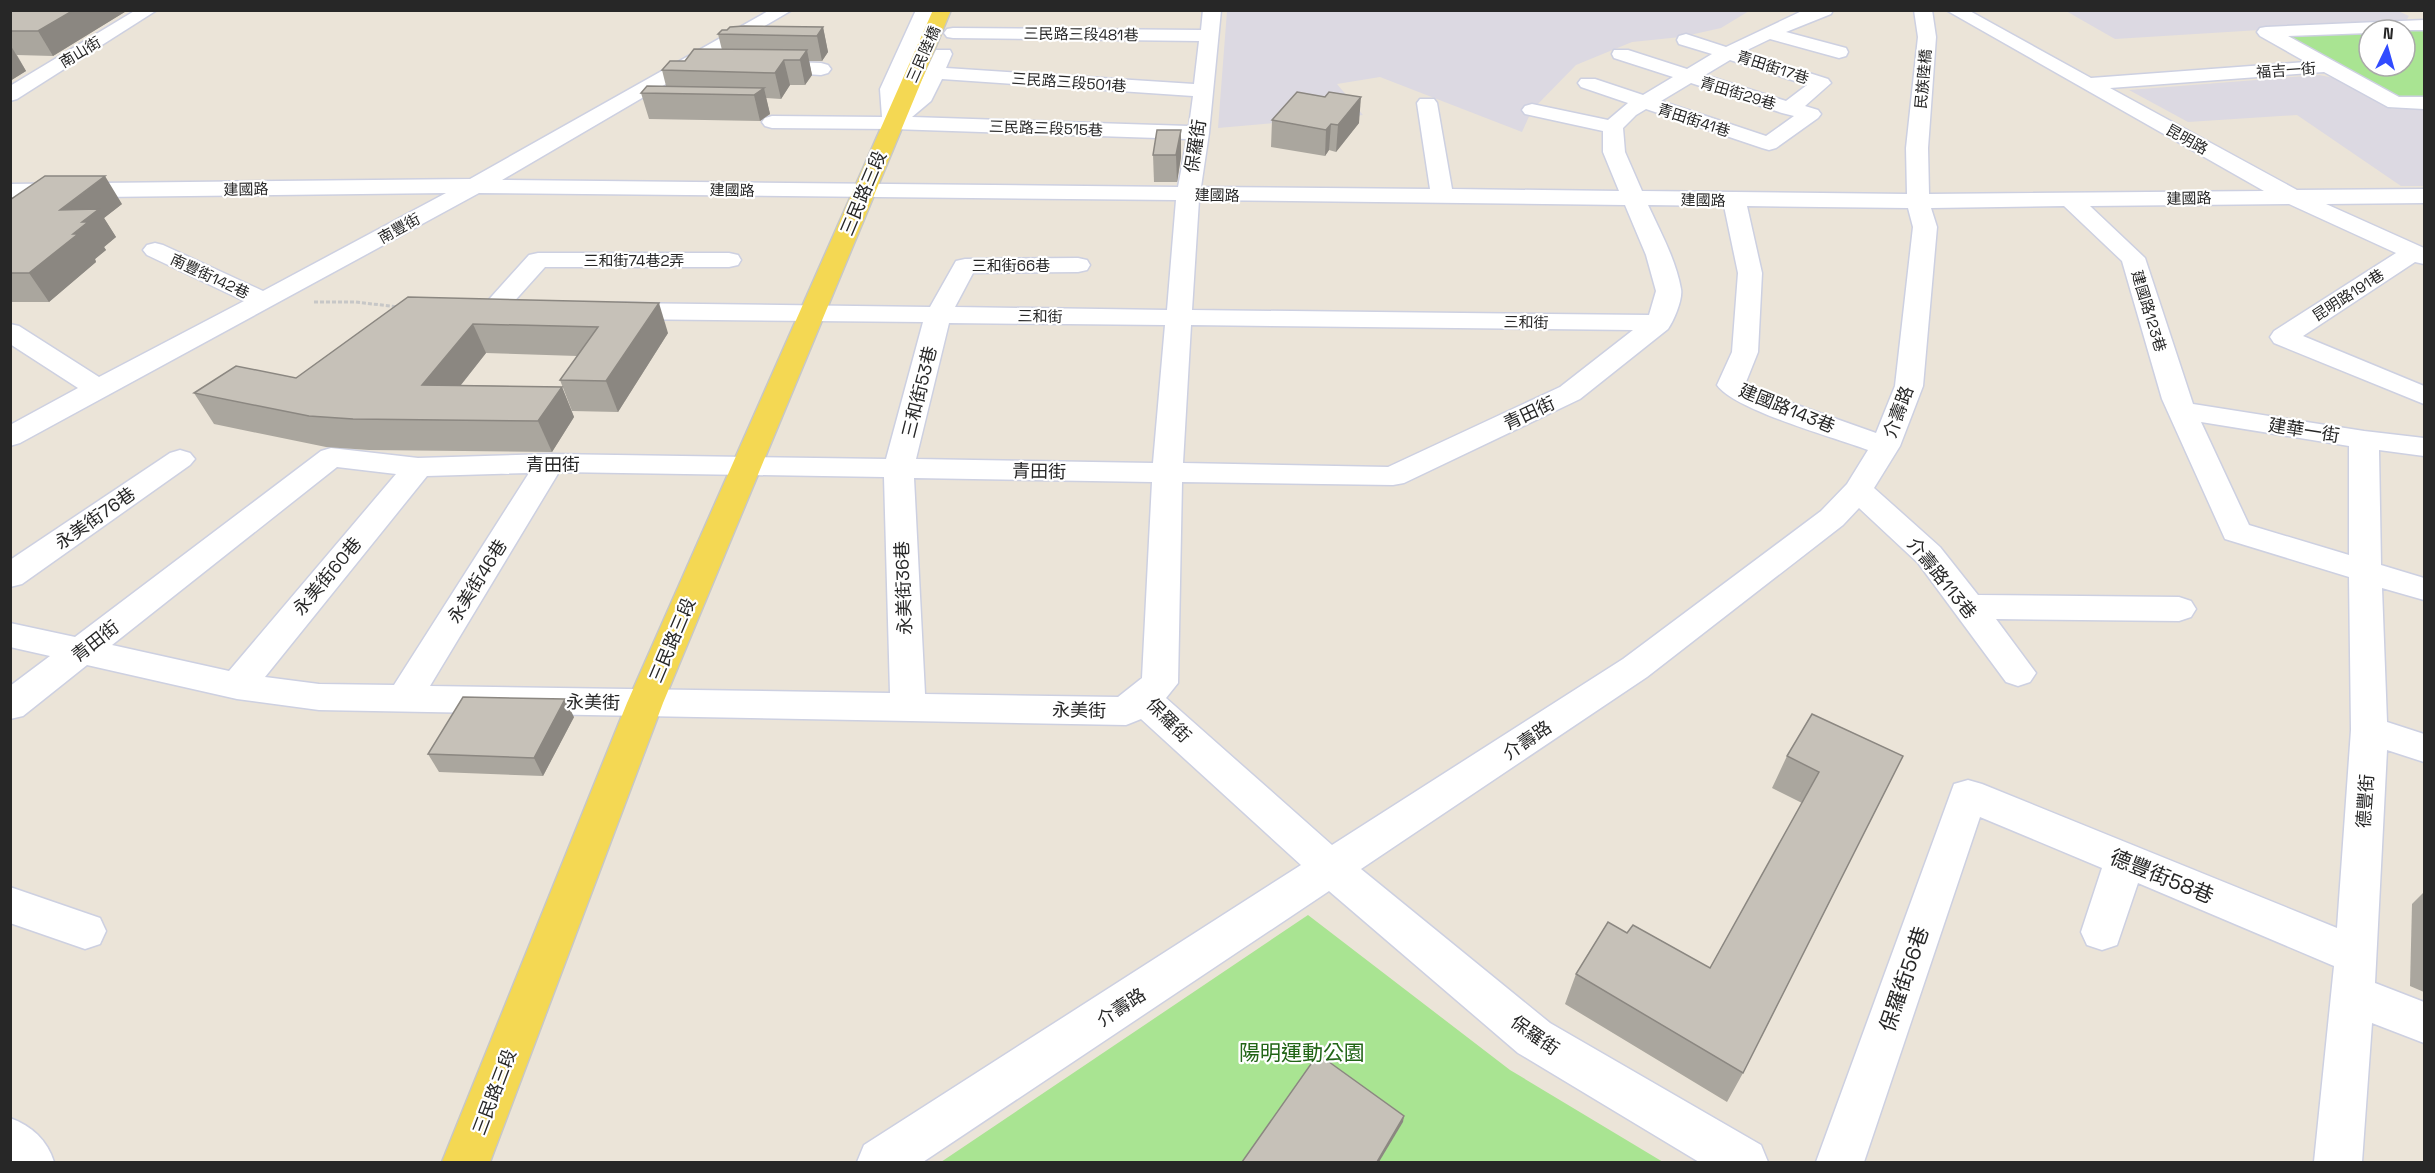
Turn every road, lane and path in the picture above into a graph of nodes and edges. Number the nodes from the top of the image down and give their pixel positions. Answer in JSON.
{"nodes":[{"id":1,"x":149,"y":10,"type":"edge"},
{"id":2,"x":784,"y":10,"type":"edge"},
{"id":3,"x":925,"y":10,"type":"edge"},
{"id":4,"x":1212,"y":10,"type":"edge"},
{"id":5,"x":1825,"y":10,"type":"edge"},
{"id":6,"x":1912,"y":10,"type":"edge"},
{"id":7,"x":1923,"y":10,"type":"edge"},
{"id":8,"x":1935,"y":10,"type":"edge"},
{"id":9,"x":1954,"y":10,"type":"edge"},
{"id":10,"x":2412,"y":10,"type":"edge"},
{"id":11,"x":2424,"y":16,"type":"edge"},
{"id":12,"x":952,"y":20,"type":"edge"},
{"id":13,"x":2424,"y":25,"type":"edge"},
{"id":14,"x":1768,"y":33,"type":"junction"},
{"id":15,"x":1209,"y":36,"type":"junction"},
{"id":16,"x":1686,"y":40,"type":"dead end"},
{"id":17,"x":1839,"y":52,"type":"dead end"},
{"id":18,"x":1729,"y":53,"type":"junction"},
{"id":19,"x":1621,"y":54,"type":"dead end"},
{"id":20,"x":31,"y":63,"type":"edge"},
{"id":21,"x":61,"y":63,"type":"junction"},
{"id":22,"x":686,"y":66,"type":"junction"},
{"id":23,"x":727,"y":66,"type":"edge"},
{"id":24,"x":2327,"y":66,"type":"junction"},
{"id":25,"x":750,"y":67,"type":"edge"},
{"id":26,"x":821,"y":69,"type":"edge"},
{"id":27,"x":935,"y":73,"type":"junction"},
{"id":28,"x":1686,"y":77,"type":"junction"},
{"id":29,"x":1588,"y":83,"type":"dead end"},
{"id":30,"x":2088,"y":84,"type":"junction"},
{"id":31,"x":1203,"y":91,"type":"junction"},
{"id":32,"x":10,"y":95,"type":"edge"},
{"id":33,"x":903,"y":97,"type":"joint"},
{"id":34,"x":621,"y":102,"type":"junction"},
{"id":35,"x":663,"y":103,"type":"edge"},
{"id":36,"x":1643,"y":103,"type":"junction"},
{"id":37,"x":2424,"y":103,"type":"edge"},
{"id":38,"x":1427,"y":104,"type":"dead end"},
{"id":39,"x":1789,"y":109,"type":"junction"},
{"id":40,"x":1532,"y":110,"type":"dead end"},
{"id":41,"x":771,"y":111,"type":"edge"},
{"id":42,"x":892,"y":123,"type":"junction"},
{"id":43,"x":1613,"y":127,"type":"junction"},
{"id":44,"x":1198,"y":133,"type":"junction"},
{"id":45,"x":1746,"y":137,"type":"joint"},
{"id":46,"x":1917,"y":148,"type":"joint"},
{"id":47,"x":475,"y":186,"type":"junction"},
{"id":48,"x":10,"y":191,"type":"edge"},
{"id":49,"x":864,"y":192,"type":"junction"},
{"id":50,"x":1188,"y":195,"type":"junction"},
{"id":51,"x":2424,"y":196,"type":"edge"},
{"id":52,"x":1442,"y":197,"type":"junction"},
{"id":53,"x":2292,"y":197,"type":"junction"},
{"id":54,"x":1636,"y":199,"type":"junction"},
{"id":55,"x":2069,"y":199,"type":"junction"},
{"id":56,"x":1734,"y":200,"type":"junction"},
{"id":57,"x":1914,"y":201,"type":"junction"},
{"id":58,"x":155,"y":250,"type":"dead end"},
{"id":59,"x":2419,"y":255,"type":"edge"},
{"id":60,"x":729,"y":260,"type":"dead end"},
{"id":61,"x":1078,"y":265,"type":"dead end"},
{"id":62,"x":642,"y":286,"type":"junction"},
{"id":63,"x":264,"y":301,"type":"junction"},
{"id":64,"x":399,"y":307,"type":"edge"},
{"id":65,"x":526,"y":310,"type":"edge"},
{"id":66,"x":593,"y":311,"type":"edge"},
{"id":67,"x":812,"y":313,"type":"junction"},
{"id":68,"x":938,"y":315,"type":"junction"},
{"id":69,"x":1179,"y":318,"type":"junction"},
{"id":70,"x":1659,"y":323,"type":"junction"},
{"id":71,"x":10,"y":332,"type":"edge"},
{"id":72,"x":97,"y":388,"type":"junction"},
{"id":73,"x":2424,"y":396,"type":"edge"},
{"id":74,"x":2180,"y":405,"type":"junction"},
{"id":75,"x":10,"y":437,"type":"edge"},
{"id":76,"x":2364,"y":440,"type":"junction"},
{"id":77,"x":1885,"y":446,"type":"junction"},
{"id":78,"x":2424,"y":447,"type":"edge"},
{"id":79,"x":180,"y":459,"type":"dead end"},
{"id":80,"x":550,"y":463,"type":"junction"},
{"id":81,"x":746,"y":466,"type":"junction"},
{"id":82,"x":418,"y":467,"type":"junction"},
{"id":83,"x":899,"y":468,"type":"junction"},
{"id":84,"x":1167,"y":473,"type":"junction"},
{"id":85,"x":1858,"y":490,"type":"junction"},
{"id":86,"x":2365,"y":572,"type":"junction"},
{"id":87,"x":10,"y":576,"type":"edge"},
{"id":88,"x":2424,"y":590,"type":"edge"},
{"id":89,"x":1967,"y":607,"type":"junction"},
{"id":90,"x":2179,"y":609,"type":"dead end"},
{"id":91,"x":10,"y":635,"type":"edge"},
{"id":92,"x":82,"y":652,"type":"junction"},
{"id":93,"x":2018,"y":674,"type":"dead end"},
{"id":94,"x":237,"y":686,"type":"junction"},
{"id":95,"x":404,"y":698,"type":"junction"},
{"id":96,"x":1142,"y":698,"type":"junction"},
{"id":97,"x":645,"y":703,"type":"junction"},
{"id":98,"x":10,"y":706,"type":"edge"},
{"id":99,"x":908,"y":707,"type":"junction"},
{"id":100,"x":2369,"y":730,"type":"junction"},
{"id":101,"x":2424,"y":748,"type":"edge"},
{"id":102,"x":1968,"y":795,"type":"joint"},
{"id":103,"x":2124,"y":861,"type":"junction"},
{"id":104,"x":1332,"y":869,"type":"junction"},
{"id":105,"x":10,"y":905,"type":"edge"},
{"id":106,"x":85,"y":931,"type":"dead end"},
{"id":107,"x":2102,"y":932,"type":"dead end"},
{"id":108,"x":2353,"y":975,"type":"junction"},
{"id":109,"x":2424,"y":1023,"type":"edge"},
{"id":110,"x":10,"y":1141,"type":"edge"},
{"id":111,"x":30,"y":1162,"type":"edge"},
{"id":112,"x":466,"y":1162,"type":"edge"},
{"id":113,"x":881,"y":1162,"type":"edge"},
{"id":114,"x":1744,"y":1162,"type":"edge"},
{"id":115,"x":1840,"y":1162,"type":"edge"},
{"id":116,"x":2338,"y":1162,"type":"edge"}],
"edges":[{"from":1,"to":21,"type":"street","name":"南山街"},
{"from":2,"to":22,"type":"street","name":"南豐街"},
{"from":3,"to":42,"type":"street","name":"三民路三段"},
{"from":4,"to":15,"type":"street","name":"保羅街"},
{"from":5,"to":14,"type":"street"},
{"from":6,"to":57,"type":"street","name":"介壽路"},
{"from":7,"to":46,"type":"street","name":"民族陸橋"},
{"from":8,"to":57,"type":"street","name":"介壽路"},
{"from":9,"to":30,"type":"street","name":"昆明路"},
{"from":10,"to":11,"type":"street"},
{"from":12,"to":15,"type":"street","name":"三民路三段481巷"},
{"from":12,"to":27,"type":"street","name":"三民路三段"},
{"from":12,"to":33,"type":"main road","name":"三民陸橋"},
{"from":13,"to":24,"type":"street","name":"福吉一街"},
{"from":14,"to":17,"type":"street"},
{"from":14,"to":18,"type":"street"},
{"from":15,"to":31,"type":"street","name":"保羅街"},
{"from":16,"to":18,"type":"street"},
{"from":18,"to":28,"type":"street"},
{"from":18,"to":39,"type":"street","name":"青田街17巷"},
{"from":19,"to":28,"type":"street","name":"青田街29巷"},
{"from":20,"to":21,"type":"street"},
{"from":21,"to":32,"type":"street","name":"南山街"},
{"from":22,"to":23,"type":"street"},
{"from":22,"to":34,"type":"street","name":"南豐街"},
{"from":24,"to":30,"type":"street","name":"福吉一街"},
{"from":24,"to":37,"type":"street"},
{"from":25,"to":26,"type":"street"},
{"from":27,"to":31,"type":"street","name":"三民路三段501巷"},
{"from":27,"to":42,"type":"street","name":"三民路三段"},
{"from":28,"to":36,"type":"street"},
{"from":28,"to":39,"type":"street","name":"青田街29巷"},
{"from":29,"to":36,"type":"street","name":"青田街41巷"},
{"from":30,"to":53,"type":"street","name":"昆明路"},
{"from":31,"to":44,"type":"street","name":"保羅街"},
{"from":33,"to":42,"type":"main road","name":"三民路三段"},
{"from":34,"to":35,"type":"street"},
{"from":34,"to":47,"type":"street","name":"南豐街"},
{"from":36,"to":43,"type":"street"},
{"from":36,"to":45,"type":"street","name":"青田街41巷"},
{"from":38,"to":52,"type":"street"},
{"from":39,"to":45,"type":"street","name":"青田街17巷"},
{"from":40,"to":43,"type":"street"},
{"from":41,"to":42,"type":"street","name":"三民路三段515巷"},
{"from":42,"to":44,"type":"street","name":"三民路三段515巷"},
{"from":42,"to":49,"type":"main road","name":"三民路三段"},
{"from":43,"to":54,"type":"street"},
{"from":44,"to":50,"type":"street","name":"保羅街"},
{"from":46,"to":57,"type":"street","name":"介壽路"},
{"from":47,"to":48,"type":"street","name":"建國路"},
{"from":47,"to":49,"type":"street","name":"建國路"},
{"from":47,"to":63,"type":"street","name":"南豐街"},
{"from":49,"to":50,"type":"street","name":"建國路"},
{"from":49,"to":67,"type":"main road","name":"三民路三段"},
{"from":50,"to":52,"type":"street","name":"建國路"},
{"from":50,"to":69,"type":"street","name":"保羅街"},
{"from":51,"to":53,"type":"street","name":"建國路"},
{"from":52,"to":54,"type":"street","name":"建國路"},
{"from":53,"to":55,"type":"street","name":"建國路"},
{"from":53,"to":59,"type":"street","name":"昆明路"},
{"from":54,"to":56,"type":"street","name":"建國路"},
{"from":54,"to":70,"type":"street"},
{"from":55,"to":57,"type":"street","name":"建國路"},
{"from":55,"to":74,"type":"street","name":"建國路123巷"},
{"from":56,"to":57,"type":"street","name":"建國路"},
{"from":56,"to":77,"type":"street","name":"建國路143巷"},
{"from":57,"to":77,"type":"street","name":"介壽路"},
{"from":58,"to":63,"type":"street","name":"南豐街142巷"},
{"from":59,"to":73,"type":"street","name":"昆明路191巷"},
{"from":60,"to":62,"type":"street","name":"三和街74巷2弄"},
{"from":61,"to":68,"type":"street","name":"三和街66巷"},
{"from":62,"to":65,"type":"street","name":"三和街74巷2弄"},
{"from":62,"to":66,"type":"street","name":"三和街"},
{"from":62,"to":67,"type":"street","name":"三和街"},
{"from":63,"to":64,"type":"path"},
{"from":63,"to":72,"type":"street","name":"南豐街"},
{"from":67,"to":68,"type":"street","name":"三和街"},
{"from":67,"to":81,"type":"main road","name":"三民路三段"},
{"from":68,"to":69,"type":"street","name":"三和街"},
{"from":68,"to":83,"type":"street","name":"三和街53巷"},
{"from":69,"to":70,"type":"street","name":"三和街"},
{"from":69,"to":84,"type":"street","name":"保羅街"},
{"from":70,"to":84,"type":"street","name":"青田街"},
{"from":71,"to":72,"type":"street"},
{"from":72,"to":75,"type":"street","name":"南豐街"},
{"from":74,"to":76,"type":"street","name":"建華一街"},
{"from":74,"to":86,"type":"street","name":"建國路123巷"},
{"from":76,"to":78,"type":"street","name":"建華一街"},
{"from":76,"to":86,"type":"street","name":"德豐街"},
{"from":77,"to":85,"type":"street","name":"介壽路"},
{"from":79,"to":87,"type":"street","name":"永美街76巷"},
{"from":80,"to":81,"type":"street","name":"青田街"},
{"from":80,"to":82,"type":"street","name":"青田街"},
{"from":80,"to":95,"type":"street","name":"永美街46巷"},
{"from":81,"to":83,"type":"street","name":"青田街"},
{"from":81,"to":97,"type":"main road","name":"三民路三段"},
{"from":82,"to":92,"type":"street","name":"青田街"},
{"from":82,"to":94,"type":"street","name":"永美街60巷"},
{"from":83,"to":84,"type":"street","name":"青田街"},
{"from":83,"to":99,"type":"street","name":"永美街36巷"},
{"from":84,"to":96,"type":"street","name":"保羅街"},
{"from":85,"to":89,"type":"street","name":"介壽路113巷"},
{"from":85,"to":104,"type":"street","name":"介壽路"},
{"from":86,"to":88,"type":"street","name":"建國路123巷"},
{"from":86,"to":100,"type":"street","name":"德豐街"},
{"from":89,"to":90,"type":"street"},
{"from":89,"to":93,"type":"street","name":"介壽路113巷"},
{"from":91,"to":92,"type":"street","name":"永美街"},
{"from":92,"to":94,"type":"street","name":"永美街"},
{"from":92,"to":98,"type":"street","name":"青田街"},
{"from":94,"to":95,"type":"street","name":"永美街"},
{"from":95,"to":97,"type":"street","name":"永美街"},
{"from":96,"to":99,"type":"street","name":"永美街"},
{"from":96,"to":104,"type":"street","name":"保羅街"},
{"from":97,"to":99,"type":"street","name":"永美街"},
{"from":97,"to":112,"type":"main road","name":"三民路三段"},
{"from":100,"to":101,"type":"street"},
{"from":100,"to":108,"type":"street","name":"德豐街"},
{"from":102,"to":103,"type":"street","name":"德豐街58巷"},
{"from":102,"to":115,"type":"street","name":"保羅街56巷"},
{"from":103,"to":107,"type":"street"},
{"from":103,"to":108,"type":"street","name":"德豐街58巷"},
{"from":104,"to":113,"type":"street","name":"介壽路"},
{"from":104,"to":114,"type":"street","name":"保羅街"},
{"from":105,"to":106,"type":"street"},
{"from":108,"to":109,"type":"street","name":"德豐街58巷"},
{"from":108,"to":116,"type":"street","name":"德豐街"},
{"from":110,"to":111,"type":"street"}]}
